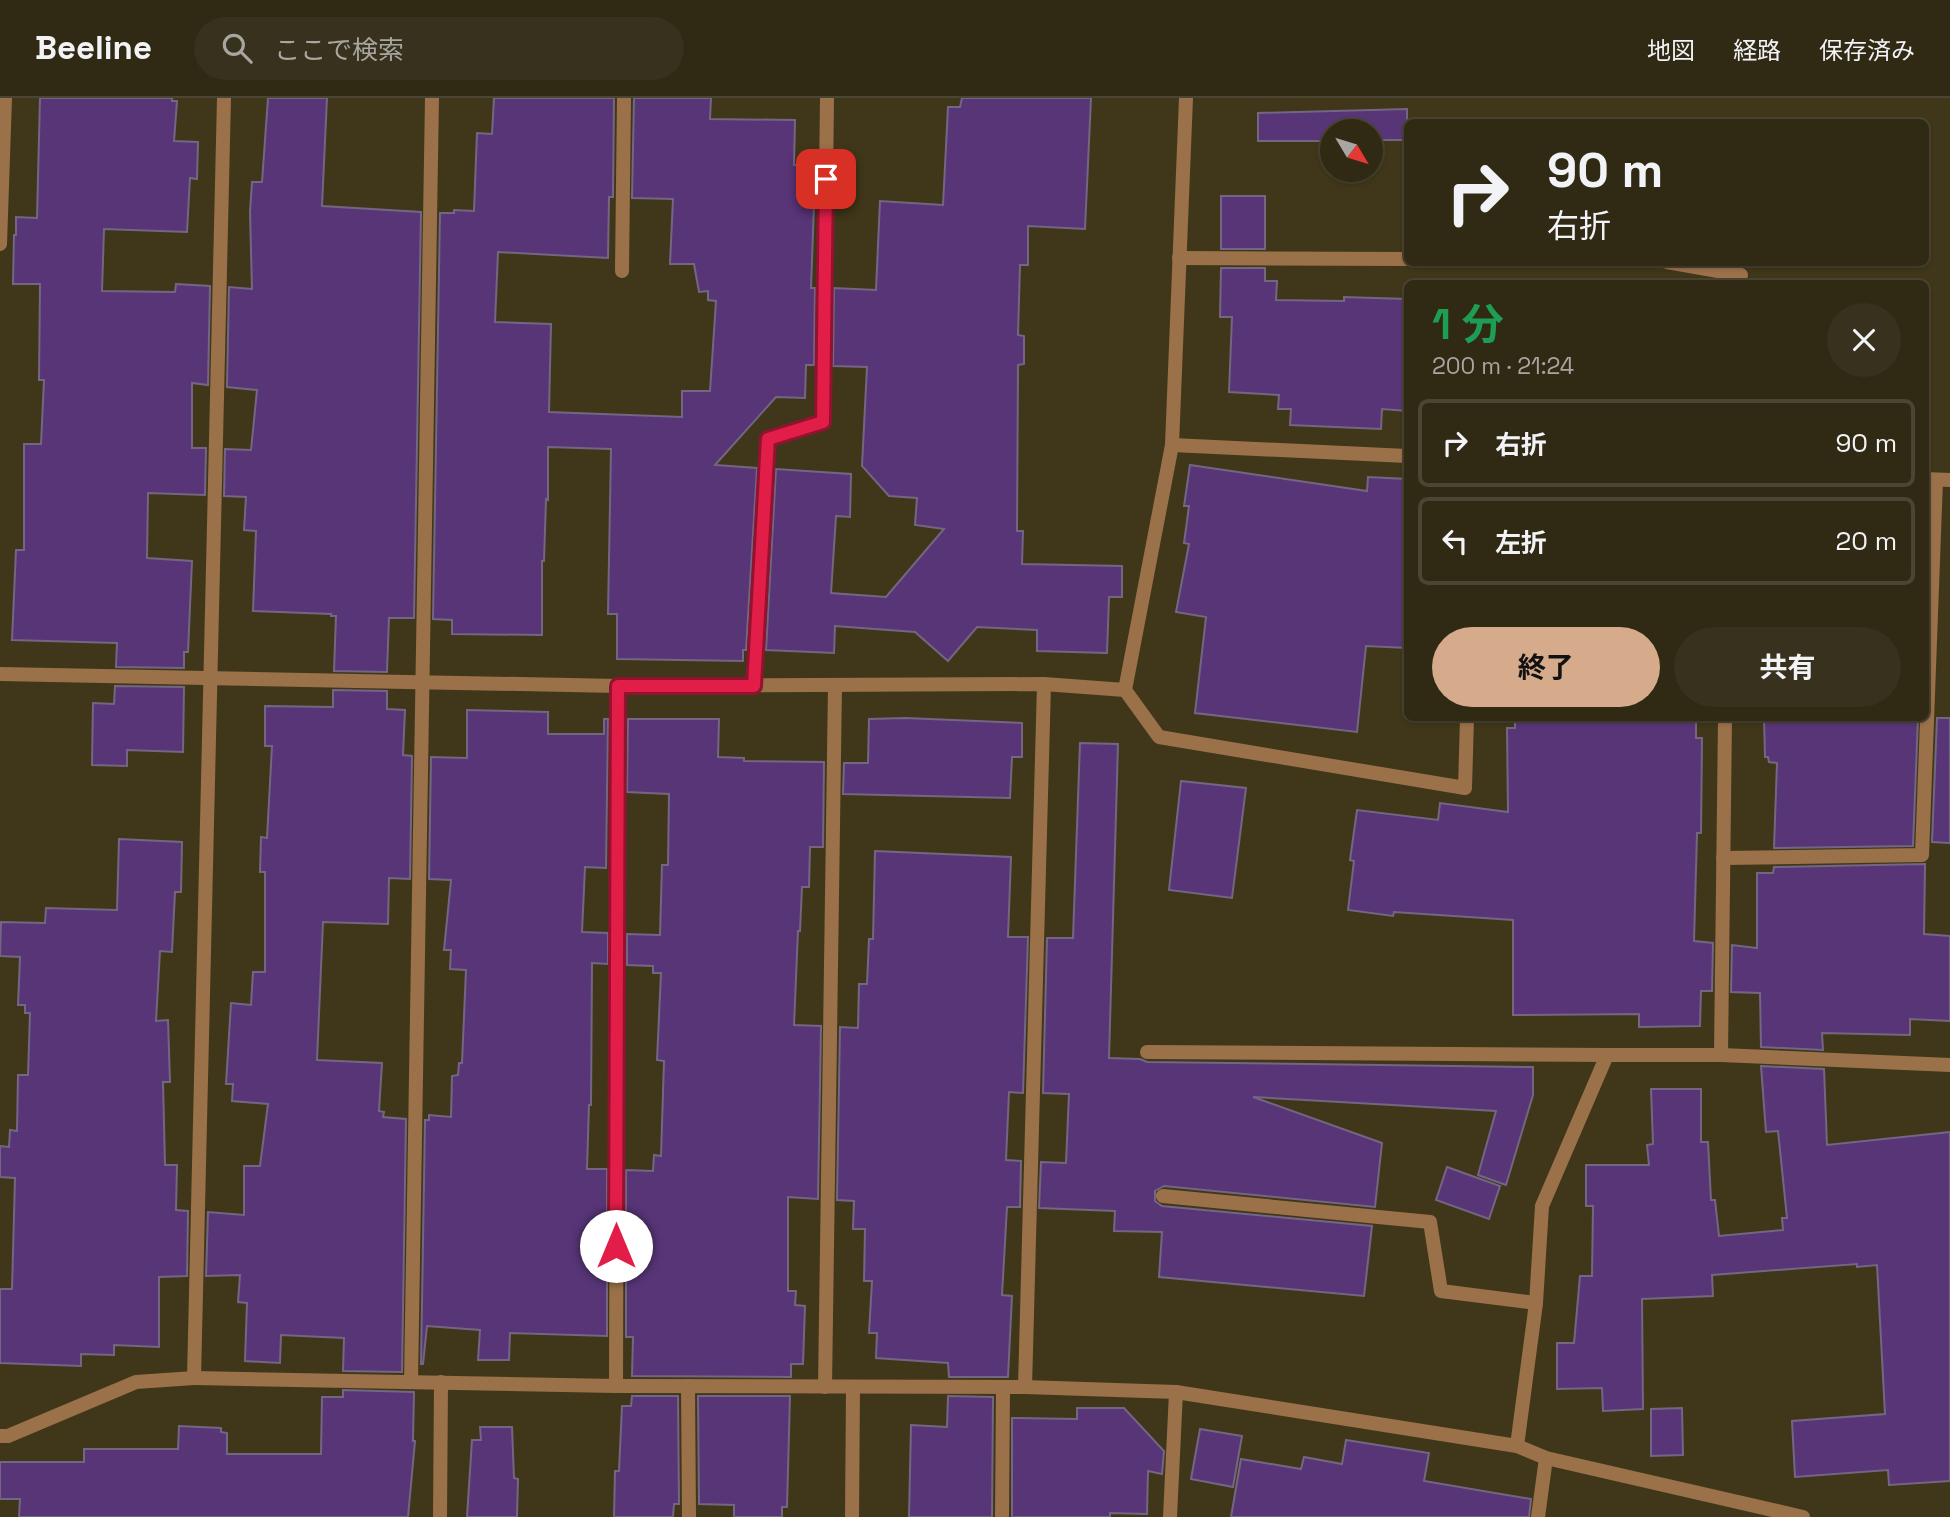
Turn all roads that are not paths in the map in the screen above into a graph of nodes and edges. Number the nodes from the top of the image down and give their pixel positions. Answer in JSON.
{"nodes":[{"id":1,"x":5,"y":98,"type":"edge"},
{"id":2,"x":224,"y":98,"type":"edge"},
{"id":3,"x":432,"y":98,"type":"edge"},
{"id":4,"x":624,"y":98,"type":"edge"},
{"id":5,"x":827,"y":98,"type":"edge"},
{"id":6,"x":1186,"y":98,"type":"edge"},
{"id":7,"x":0,"y":244,"type":"edge"},
{"id":8,"x":1179,"y":258,"type":"junction"},
{"id":9,"x":1404,"y":258,"type":"edge"},
{"id":10,"x":1692,"y":266,"type":"edge"},
{"id":11,"x":622,"y":271,"type":"dead end"},
{"id":12,"x":1741,"y":274,"type":"edge"},
{"id":13,"x":1172,"y":445,"type":"junction"},
{"id":14,"x":1404,"y":456,"type":"edge"},
{"id":15,"x":1937,"y":480,"type":"edge"},
{"id":16,"x":0,"y":674,"type":"edge"},
{"id":17,"x":211,"y":680,"type":"junction"},
{"id":18,"x":1929,"y":680,"type":"edge"},
{"id":19,"x":422,"y":684,"type":"junction"},
{"id":20,"x":1044,"y":684,"type":"junction"},
{"id":21,"x":835,"y":685,"type":"junction"},
{"id":22,"x":618,"y":686,"type":"junction"},
{"id":23,"x":754,"y":686,"type":"junction"},
{"id":24,"x":1125,"y":690,"type":"junction"},
{"id":25,"x":1467,"y":721,"type":"edge"},
{"id":26,"x":1724,"y":721,"type":"edge"},
{"id":27,"x":1927,"y":721,"type":"edge"},
{"id":28,"x":1723,"y":858,"type":"junction"},
{"id":29,"x":1147,"y":1052,"type":"dead end"},
{"id":30,"x":1607,"y":1055,"type":"junction"},
{"id":31,"x":1721,"y":1055,"type":"junction"},
{"id":32,"x":1950,"y":1065,"type":"edge"},
{"id":33,"x":1163,"y":1196,"type":"dead end"},
{"id":34,"x":1536,"y":1303,"type":"junction"},
{"id":35,"x":194,"y":1378,"type":"junction"},
{"id":36,"x":411,"y":1381,"type":"junction"},
{"id":37,"x":441,"y":1382,"type":"junction"},
{"id":38,"x":616,"y":1386,"type":"junction"},
{"id":39,"x":688,"y":1386,"type":"junction"},
{"id":40,"x":825,"y":1387,"type":"junction"},
{"id":41,"x":853,"y":1387,"type":"junction"},
{"id":42,"x":1025,"y":1387,"type":"junction"},
{"id":43,"x":1003,"y":1388,"type":"junction"},
{"id":44,"x":1176,"y":1392,"type":"junction"},
{"id":45,"x":0,"y":1436,"type":"edge"},
{"id":46,"x":1517,"y":1446,"type":"junction"},
{"id":47,"x":1546,"y":1458,"type":"junction"},
{"id":48,"x":440,"y":1517,"type":"edge"},
{"id":49,"x":689,"y":1517,"type":"edge"},
{"id":50,"x":852,"y":1517,"type":"edge"},
{"id":51,"x":1002,"y":1517,"type":"edge"},
{"id":52,"x":1170,"y":1517,"type":"edge"},
{"id":53,"x":1538,"y":1517,"type":"edge"},
{"id":54,"x":1803,"y":1517,"type":"edge"}],
"edges":[{"from":1,"to":7,"type":"street"},
{"from":2,"to":17,"type":"street"},
{"from":3,"to":19,"type":"street"},
{"from":4,"to":11,"type":"street"},
{"from":5,"to":23,"type":"street"},
{"from":6,"to":8,"type":"street"},
{"from":8,"to":9,"type":"street"},
{"from":8,"to":13,"type":"street"},
{"from":10,"to":12,"type":"street"},
{"from":13,"to":14,"type":"street"},
{"from":13,"to":24,"type":"street"},
{"from":15,"to":18,"type":"street"},
{"from":16,"to":17,"type":"street"},
{"from":17,"to":19,"type":"street"},
{"from":17,"to":35,"type":"street"},
{"from":19,"to":22,"type":"street"},
{"from":19,"to":36,"type":"street"},
{"from":20,"to":21,"type":"street"},
{"from":20,"to":24,"type":"street"},
{"from":20,"to":42,"type":"street"},
{"from":21,"to":23,"type":"street"},
{"from":21,"to":40,"type":"street"},
{"from":22,"to":23,"type":"street"},
{"from":22,"to":38,"type":"street"},
{"from":24,"to":25,"type":"street"},
{"from":26,"to":28,"type":"street"},
{"from":27,"to":28,"type":"street"},
{"from":28,"to":31,"type":"street"},
{"from":29,"to":30,"type":"street"},
{"from":30,"to":31,"type":"street"},
{"from":30,"to":34,"type":"street"},
{"from":31,"to":32,"type":"street"},
{"from":33,"to":34,"type":"street"},
{"from":34,"to":46,"type":"street"},
{"from":35,"to":36,"type":"street"},
{"from":35,"to":45,"type":"street"},
{"from":36,"to":37,"type":"street"},
{"from":37,"to":38,"type":"street"},
{"from":37,"to":48,"type":"street"},
{"from":38,"to":39,"type":"street"},
{"from":39,"to":40,"type":"street"},
{"from":39,"to":49,"type":"street"},
{"from":40,"to":41,"type":"street"},
{"from":41,"to":43,"type":"street"},
{"from":41,"to":50,"type":"street"},
{"from":42,"to":43,"type":"street"},
{"from":42,"to":44,"type":"street"},
{"from":43,"to":51,"type":"street"},
{"from":44,"to":46,"type":"street"},
{"from":44,"to":52,"type":"street"},
{"from":46,"to":47,"type":"street"},
{"from":47,"to":53,"type":"street"},
{"from":47,"to":54,"type":"street"}]}
